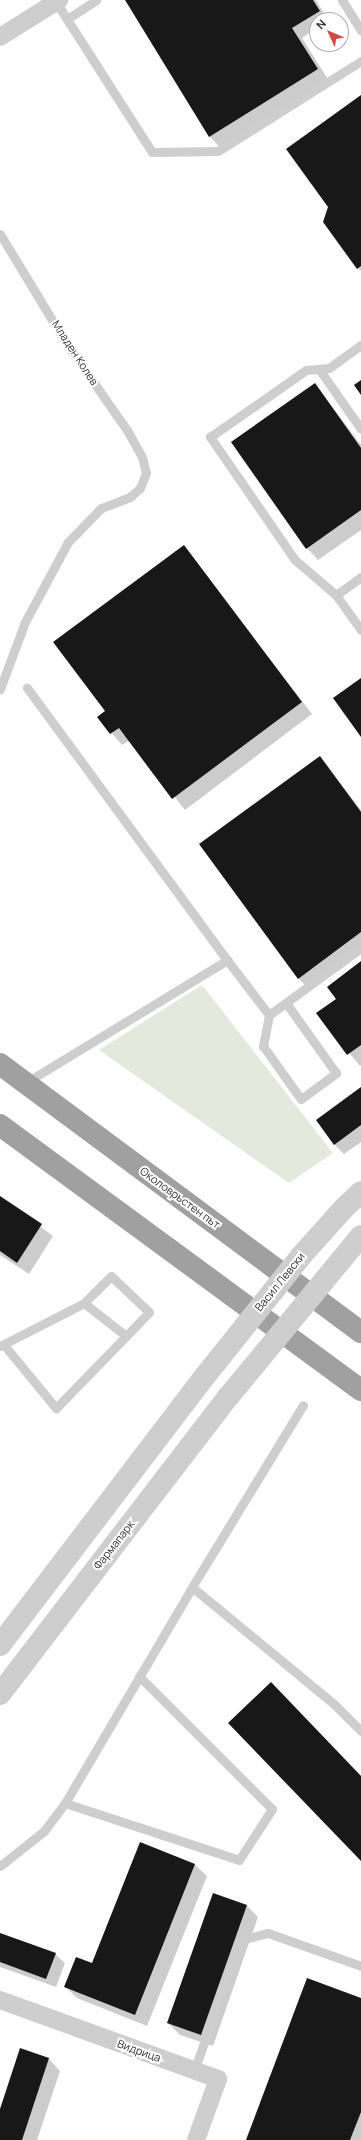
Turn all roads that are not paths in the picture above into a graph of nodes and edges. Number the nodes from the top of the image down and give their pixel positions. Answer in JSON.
{"nodes":[{"id":1,"x":96,"y":0,"type":"edge"},
{"id":2,"x":342,"y":0,"type":"edge"},
{"id":3,"x":57,"y":1,"type":"edge"},
{"id":4,"x":67,"y":19,"type":"junction"},
{"id":5,"x":361,"y":30,"type":"edge"},
{"id":6,"x":0,"y":38,"type":"edge"},
{"id":7,"x":361,"y":60,"type":"edge"},
{"id":8,"x":0,"y":234,"type":"edge"},
{"id":9,"x":361,"y":345,"type":"edge"},
{"id":10,"x":319,"y":369,"type":"junction"},
{"id":11,"x":361,"y":429,"type":"edge"},
{"id":12,"x":361,"y":577,"type":"edge"},
{"id":13,"x":336,"y":595,"type":"junction"},
{"id":14,"x":361,"y":630,"type":"edge"},
{"id":15,"x":27,"y":688,"type":"dead end"},
{"id":16,"x":0,"y":689,"type":"edge"},
{"id":17,"x":361,"y":948,"type":"edge"},
{"id":18,"x":227,"y":960,"type":"junction"},
{"id":19,"x":286,"y":1003,"type":"junction"},
{"id":20,"x":269,"y":1015,"type":"junction"},
{"id":21,"x":0,"y":1064,"type":"edge"},
{"id":22,"x":25,"y":1083,"type":"junction"},
{"id":23,"x":0,"y":1125,"type":"edge"},
{"id":24,"x":361,"y":1192,"type":"edge"},
{"id":25,"x":361,"y":1236,"type":"edge"},
{"id":26,"x":84,"y":1304,"type":"junction"},
{"id":27,"x":330,"y":1308,"type":"junction"},
{"id":28,"x":361,"y":1320,"type":"edge"},
{"id":29,"x":361,"y":1332,"type":"edge"},
{"id":30,"x":126,"y":1336,"type":"junction"},
{"id":31,"x":2,"y":1346,"type":"edge"},
{"id":32,"x":361,"y":1390,"type":"edge"},
{"id":33,"x":303,"y":1405,"type":"dead end"},
{"id":34,"x":192,"y":1587,"type":"junction"},
{"id":35,"x":0,"y":1646,"type":"edge"},
{"id":36,"x":139,"y":1676,"type":"junction"},
{"id":37,"x":0,"y":1694,"type":"edge"},
{"id":38,"x":361,"y":1731,"type":"edge"},
{"id":39,"x":65,"y":1803,"type":"junction"},
{"id":40,"x":0,"y":1866,"type":"edge"},
{"id":41,"x":361,"y":1966,"type":"edge"},
{"id":42,"x":1,"y":2003,"type":"edge"},
{"id":43,"x":194,"y":2071,"type":"junction"},
{"id":44,"x":196,"y":2140,"type":"edge"}],
"edges":[{"from":1,"to":4,"type":"lane"},
{"from":2,"to":5,"type":"lane"},
{"from":3,"to":4,"type":"lane"},
{"from":3,"to":6,"type":"street"},
{"from":4,"to":7,"type":"lane"},
{"from":8,"to":16,"type":"lane","name":"Младен Колев"},
{"from":9,"to":10,"type":"lane"},
{"from":10,"to":11,"type":"lane"},
{"from":10,"to":13,"type":"lane"},
{"from":12,"to":13,"type":"lane"},
{"from":13,"to":14,"type":"lane"},
{"from":15,"to":18,"type":"lane"},
{"from":17,"to":19,"type":"lane"},
{"from":18,"to":20,"type":"lane"},
{"from":18,"to":22,"type":"lane"},
{"from":19,"to":20,"type":"lane"},
{"from":19,"to":20,"type":"lane"},
{"from":21,"to":22,"type":"highway","name":"Околовръстен път"},
{"from":22,"to":27,"type":"highway","name":"Околовръстен път"},
{"from":23,"to":32,"type":"highway"},
{"from":24,"to":35,"type":"street","name":"Васил Левски","bridge":true},
{"from":25,"to":37,"type":"street","name":"Фармапарк","bridge":true},
{"from":26,"to":30,"type":"lane"},
{"from":26,"to":30,"type":"lane"},
{"from":26,"to":31,"type":"lane"},
{"from":27,"to":28,"type":"highway"},
{"from":27,"to":29,"type":"highway","name":"Околовръстен път"},
{"from":30,"to":31,"type":"lane"},
{"from":33,"to":34,"type":"lane"},
{"from":34,"to":36,"type":"lane"},
{"from":34,"to":38,"type":"lane"},
{"from":36,"to":39,"type":"lane"},
{"from":36,"to":39,"type":"lane"},
{"from":39,"to":40,"type":"lane"},
{"from":41,"to":43,"type":"lane"},
{"from":42,"to":43,"type":"street","name":"Видрица"},
{"from":43,"to":44,"type":"street","name":"Видрица"}]}
